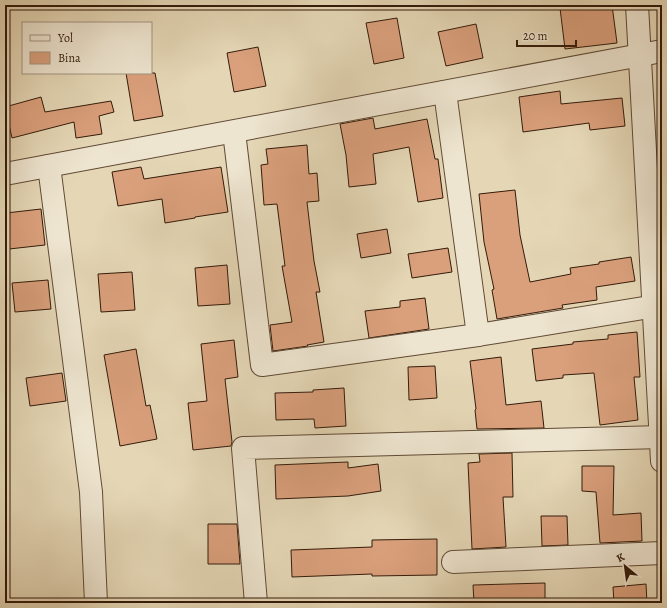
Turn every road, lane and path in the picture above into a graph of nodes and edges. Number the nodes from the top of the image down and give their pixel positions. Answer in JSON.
{"nodes":[{"id":1,"x":637,"y":5,"type":"edge"},
{"id":2,"x":662,"y":51,"type":"edge"},
{"id":3,"x":640,"y":55,"type":"junction"},
{"id":4,"x":444,"y":92,"type":"junction"},
{"id":5,"x":234,"y":132,"type":"junction"},
{"id":6,"x":49,"y":166,"type":"junction"},
{"id":7,"x":5,"y":174,"type":"edge"},
{"id":8,"x":654,"y":175,"type":"edge"},
{"id":9,"x":658,"y":306,"type":"edge"},
{"id":10,"x":478,"y":335,"type":"junction"},
{"id":11,"x":661,"y":437,"type":"edge"},
{"id":12,"x":662,"y":461,"type":"edge"},
{"id":13,"x":662,"y":553,"type":"edge"},
{"id":14,"x":453,"y":562,"type":"dead end"},
{"id":15,"x":96,"y":603,"type":"edge"},
{"id":16,"x":256,"y":603,"type":"edge"}],
"edges":[{"from":1,"to":3,"type":"street"},
{"from":2,"to":3,"type":"street"},
{"from":3,"to":4,"type":"street"},
{"from":3,"to":8,"type":"street"},
{"from":4,"to":5,"type":"street"},
{"from":4,"to":10,"type":"street"},
{"from":5,"to":6,"type":"street"},
{"from":5,"to":10,"type":"street"},
{"from":6,"to":7,"type":"street"},
{"from":6,"to":15,"type":"street"},
{"from":8,"to":9,"type":"street"},
{"from":9,"to":10,"type":"street"},
{"from":9,"to":11,"type":"street"},
{"from":11,"to":12,"type":"street"},
{"from":11,"to":16,"type":"street"},
{"from":13,"to":14,"type":"street"}]}
